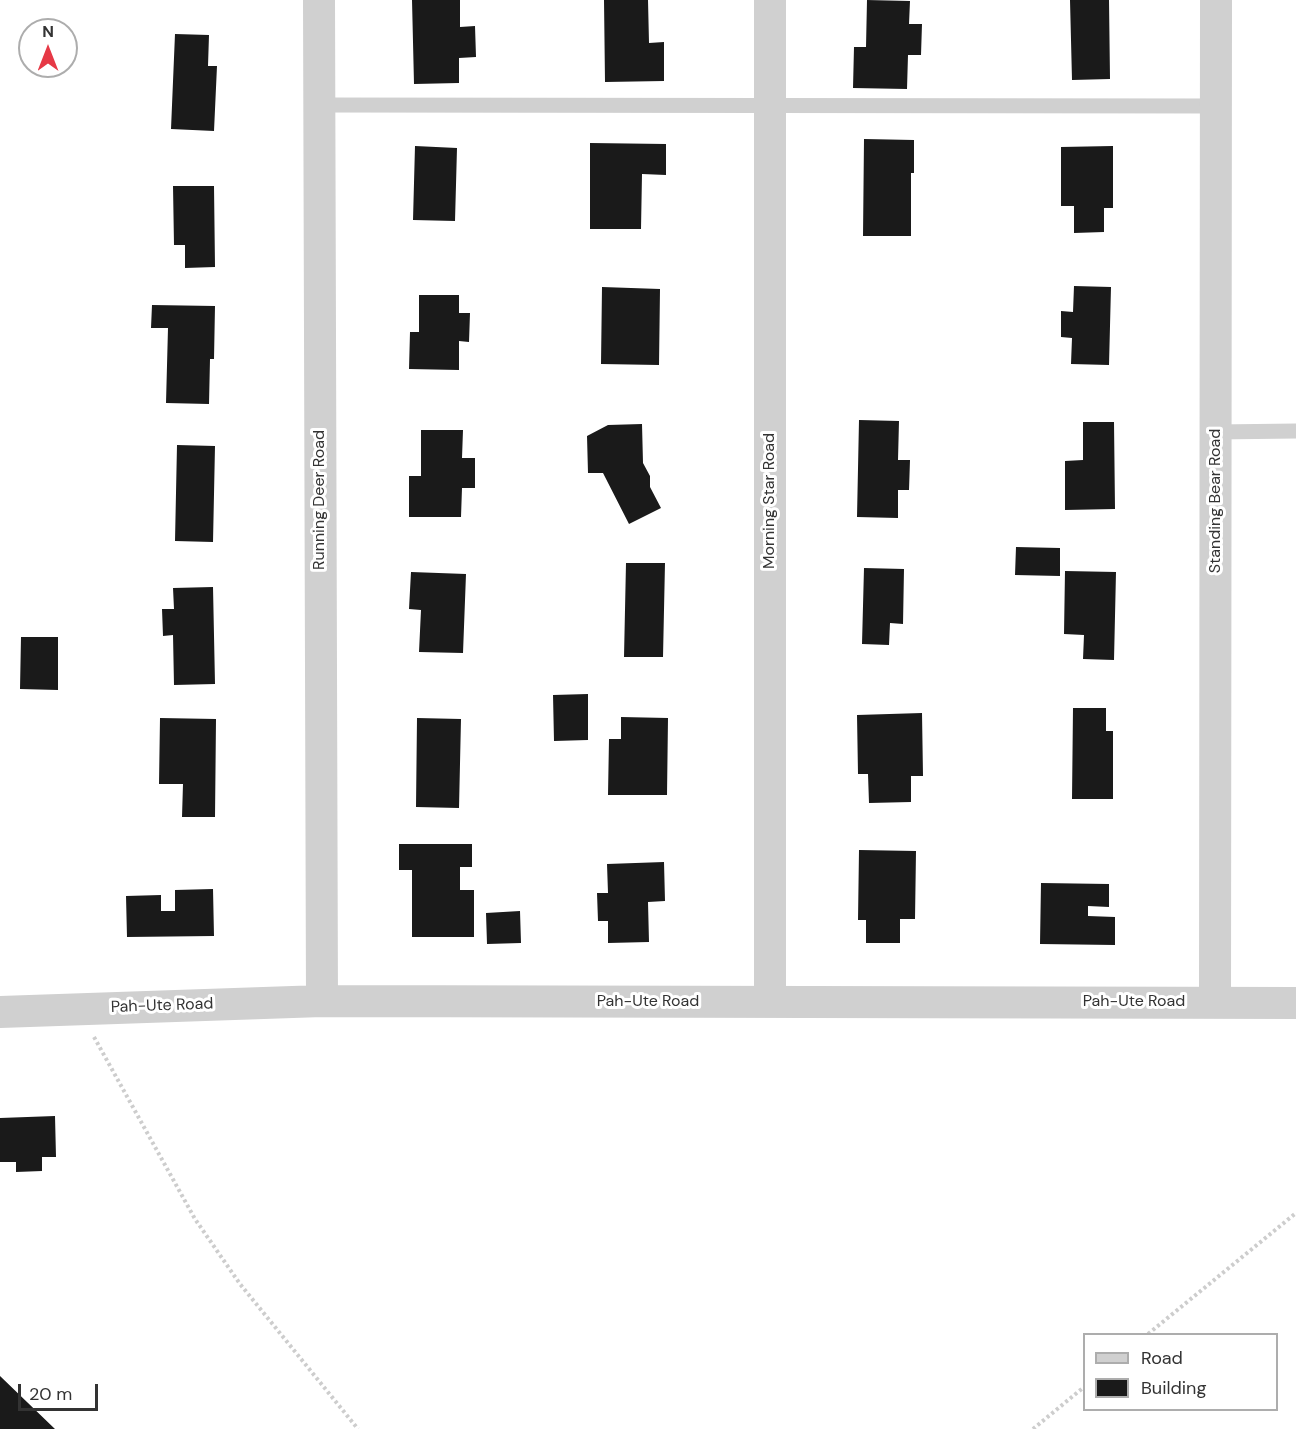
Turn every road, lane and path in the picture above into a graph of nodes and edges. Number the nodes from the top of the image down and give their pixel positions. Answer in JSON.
{"nodes":[{"id":1,"x":319,"y":0,"type":"edge"},
{"id":2,"x":770,"y":0,"type":"edge"},
{"id":3,"x":1216,"y":0,"type":"edge"},
{"id":4,"x":319,"y":105,"type":"junction"},
{"id":5,"x":770,"y":106,"type":"junction"},
{"id":6,"x":1216,"y":106,"type":"junction"},
{"id":7,"x":1296,"y":431,"type":"edge"},
{"id":8,"x":1216,"y":432,"type":"junction"},
{"id":9,"x":322,"y":1001,"type":"junction"},
{"id":10,"x":770,"y":1002,"type":"junction"},
{"id":11,"x":1215,"y":1002,"type":"junction"},
{"id":12,"x":1296,"y":1003,"type":"edge"},
{"id":13,"x":0,"y":1012,"type":"edge"},
{"id":14,"x":92,"y":1034,"type":"dead end"},
{"id":15,"x":1296,"y":1213,"type":"edge"},
{"id":16,"x":1150,"y":1333,"type":"edge"},
{"id":17,"x":1083,"y":1388,"type":"edge"},
{"id":18,"x":358,"y":1429,"type":"edge"},
{"id":19,"x":1033,"y":1429,"type":"edge"}],
"edges":[{"from":1,"to":4,"type":"street","name":"Running Deer Road"},
{"from":2,"to":5,"type":"street","name":"Morning Star Road"},
{"from":3,"to":6,"type":"street","name":"Standing Bear Road"},
{"from":4,"to":5,"type":"lane"},
{"from":4,"to":9,"type":"street","name":"Running Deer Road"},
{"from":5,"to":6,"type":"lane"},
{"from":5,"to":10,"type":"street","name":"Morning Star Road"},
{"from":6,"to":8,"type":"street","name":"Standing Bear Road"},
{"from":7,"to":8,"type":"lane"},
{"from":8,"to":11,"type":"street","name":"Standing Bear Road"},
{"from":9,"to":10,"type":"street","name":"Pah-Ute Road"},
{"from":9,"to":13,"type":"street","name":"Pah-Ute Road"},
{"from":10,"to":11,"type":"street","name":"Pah-Ute Road"},
{"from":11,"to":12,"type":"street","name":"Pah-Ute Road"},
{"from":14,"to":18,"type":"path"},
{"from":15,"to":16,"type":"path"},
{"from":17,"to":19,"type":"path"}]}
